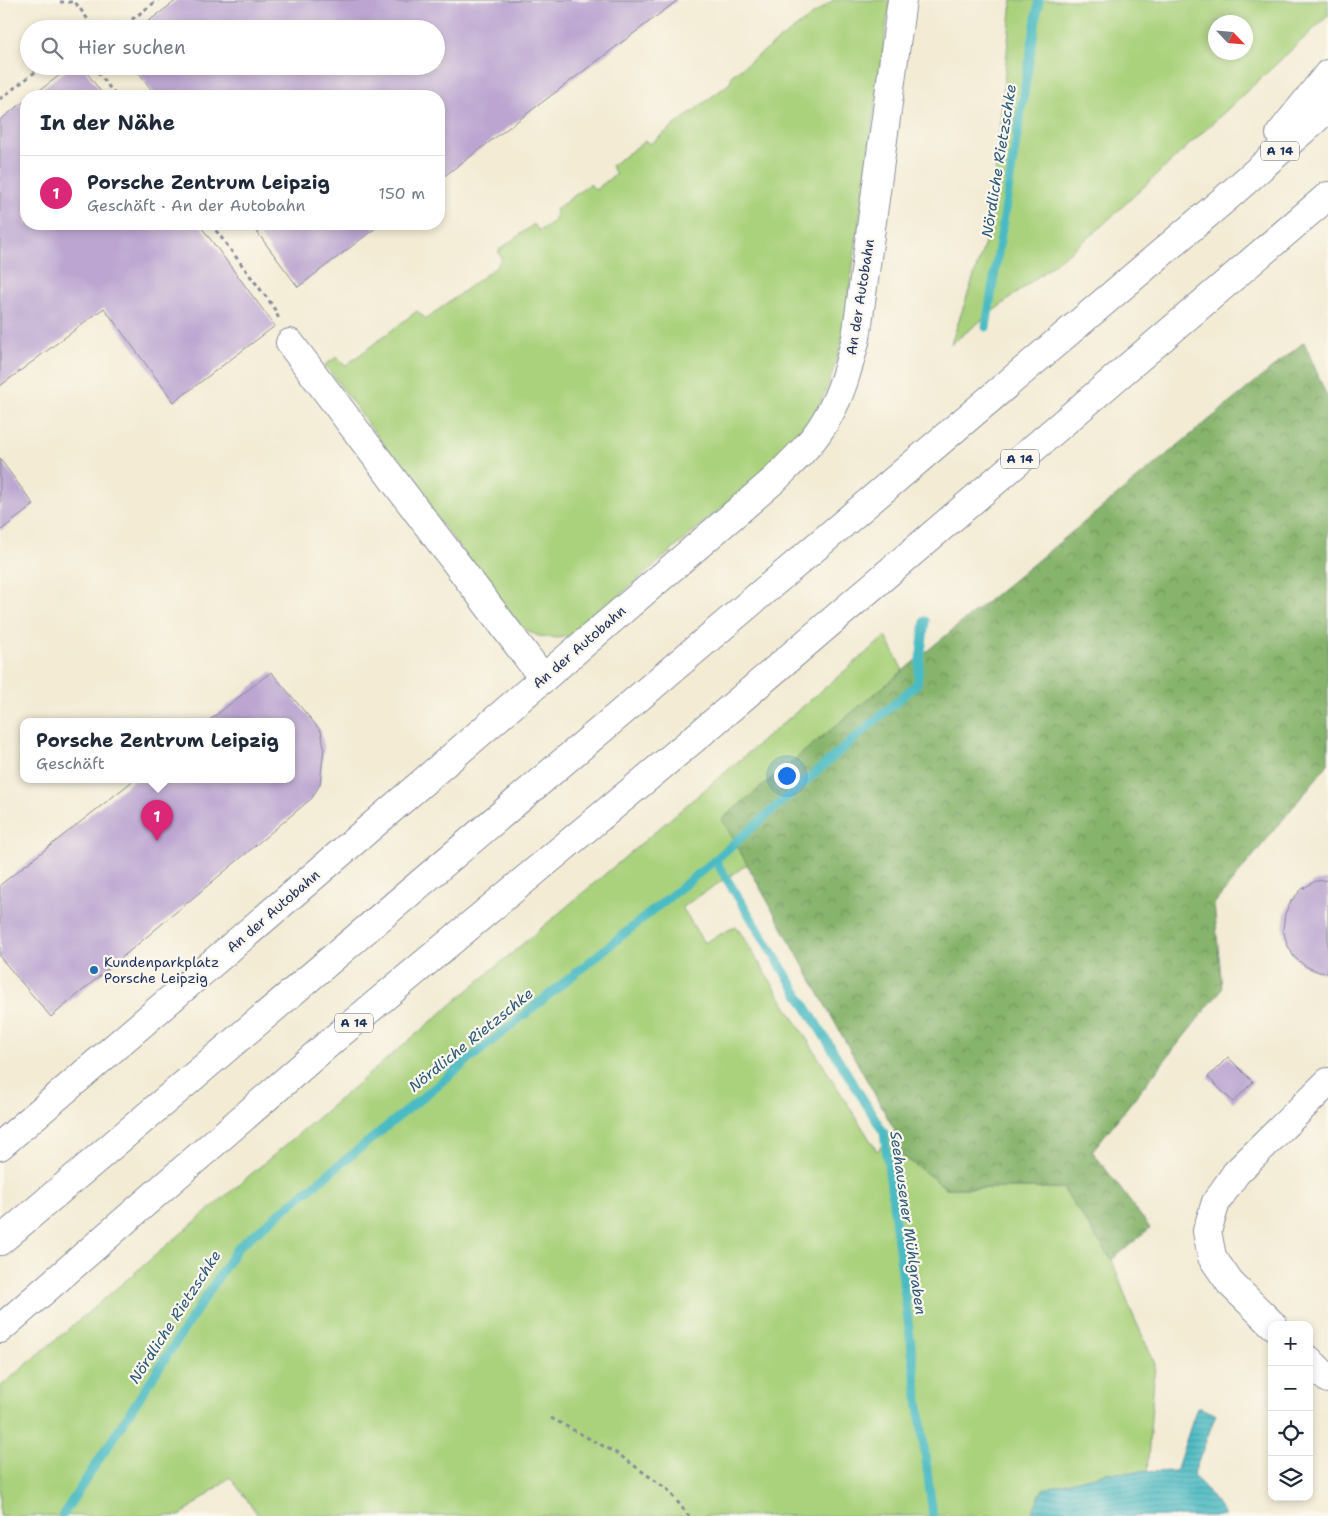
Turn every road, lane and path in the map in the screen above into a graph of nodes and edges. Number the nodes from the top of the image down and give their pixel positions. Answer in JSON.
{"nodes":[{"id":1,"x":158,"y":0,"type":"edge"},
{"id":2,"x":902,"y":0,"type":"edge"},
{"id":3,"x":60,"y":2,"type":"dead end"},
{"id":4,"x":88,"y":20,"type":"edge"},
{"id":5,"x":131,"y":20,"type":"edge"},
{"id":6,"x":1328,"y":74,"type":"edge"},
{"id":7,"x":31,"y":75,"type":"edge"},
{"id":8,"x":101,"y":75,"type":"edge"},
{"id":9,"x":112,"y":90,"type":"edge"},
{"id":10,"x":0,"y":99,"type":"edge"},
{"id":11,"x":1328,"y":108,"type":"edge"},
{"id":12,"x":1232,"y":193,"type":"junction"},
{"id":13,"x":1328,"y":196,"type":"edge"},
{"id":14,"x":216,"y":230,"type":"edge"},
{"id":15,"x":290,"y":342,"type":"joint"},
{"id":16,"x":543,"y":678,"type":"junction"},
{"id":17,"x":1328,"y":1082,"type":"edge"},
{"id":18,"x":0,"y":1146,"type":"edge"},
{"id":19,"x":0,"y":1241,"type":"edge"},
{"id":20,"x":1269,"y":1321,"type":"edge"},
{"id":21,"x":0,"y":1329,"type":"edge"},
{"id":22,"x":1313,"y":1364,"type":"edge"},
{"id":23,"x":1328,"y":1379,"type":"edge"},
{"id":24,"x":551,"y":1418,"type":"dead end"},
{"id":25,"x":689,"y":1516,"type":"edge"}],
"edges":[{"from":1,"to":5,"type":"path"},
{"from":2,"to":16,"type":"main road","name":"An der Autobahn"},
{"from":3,"to":4,"type":"path"},
{"from":6,"to":12,"type":"main road"},
{"from":7,"to":10,"type":"path"},
{"from":8,"to":9,"type":"path"},
{"from":11,"to":12,"type":"main road","number":"A 14"},
{"from":12,"to":19,"type":"main road","number":"A 14"},
{"from":13,"to":21,"type":"main road","number":"A 14"},
{"from":14,"to":15,"type":"path"},
{"from":15,"to":16,"type":"main road"},
{"from":16,"to":18,"type":"main road","name":"An der Autobahn"},
{"from":17,"to":20,"type":"main road"},
{"from":22,"to":23,"type":"main road"},
{"from":24,"to":25,"type":"path"}]}
